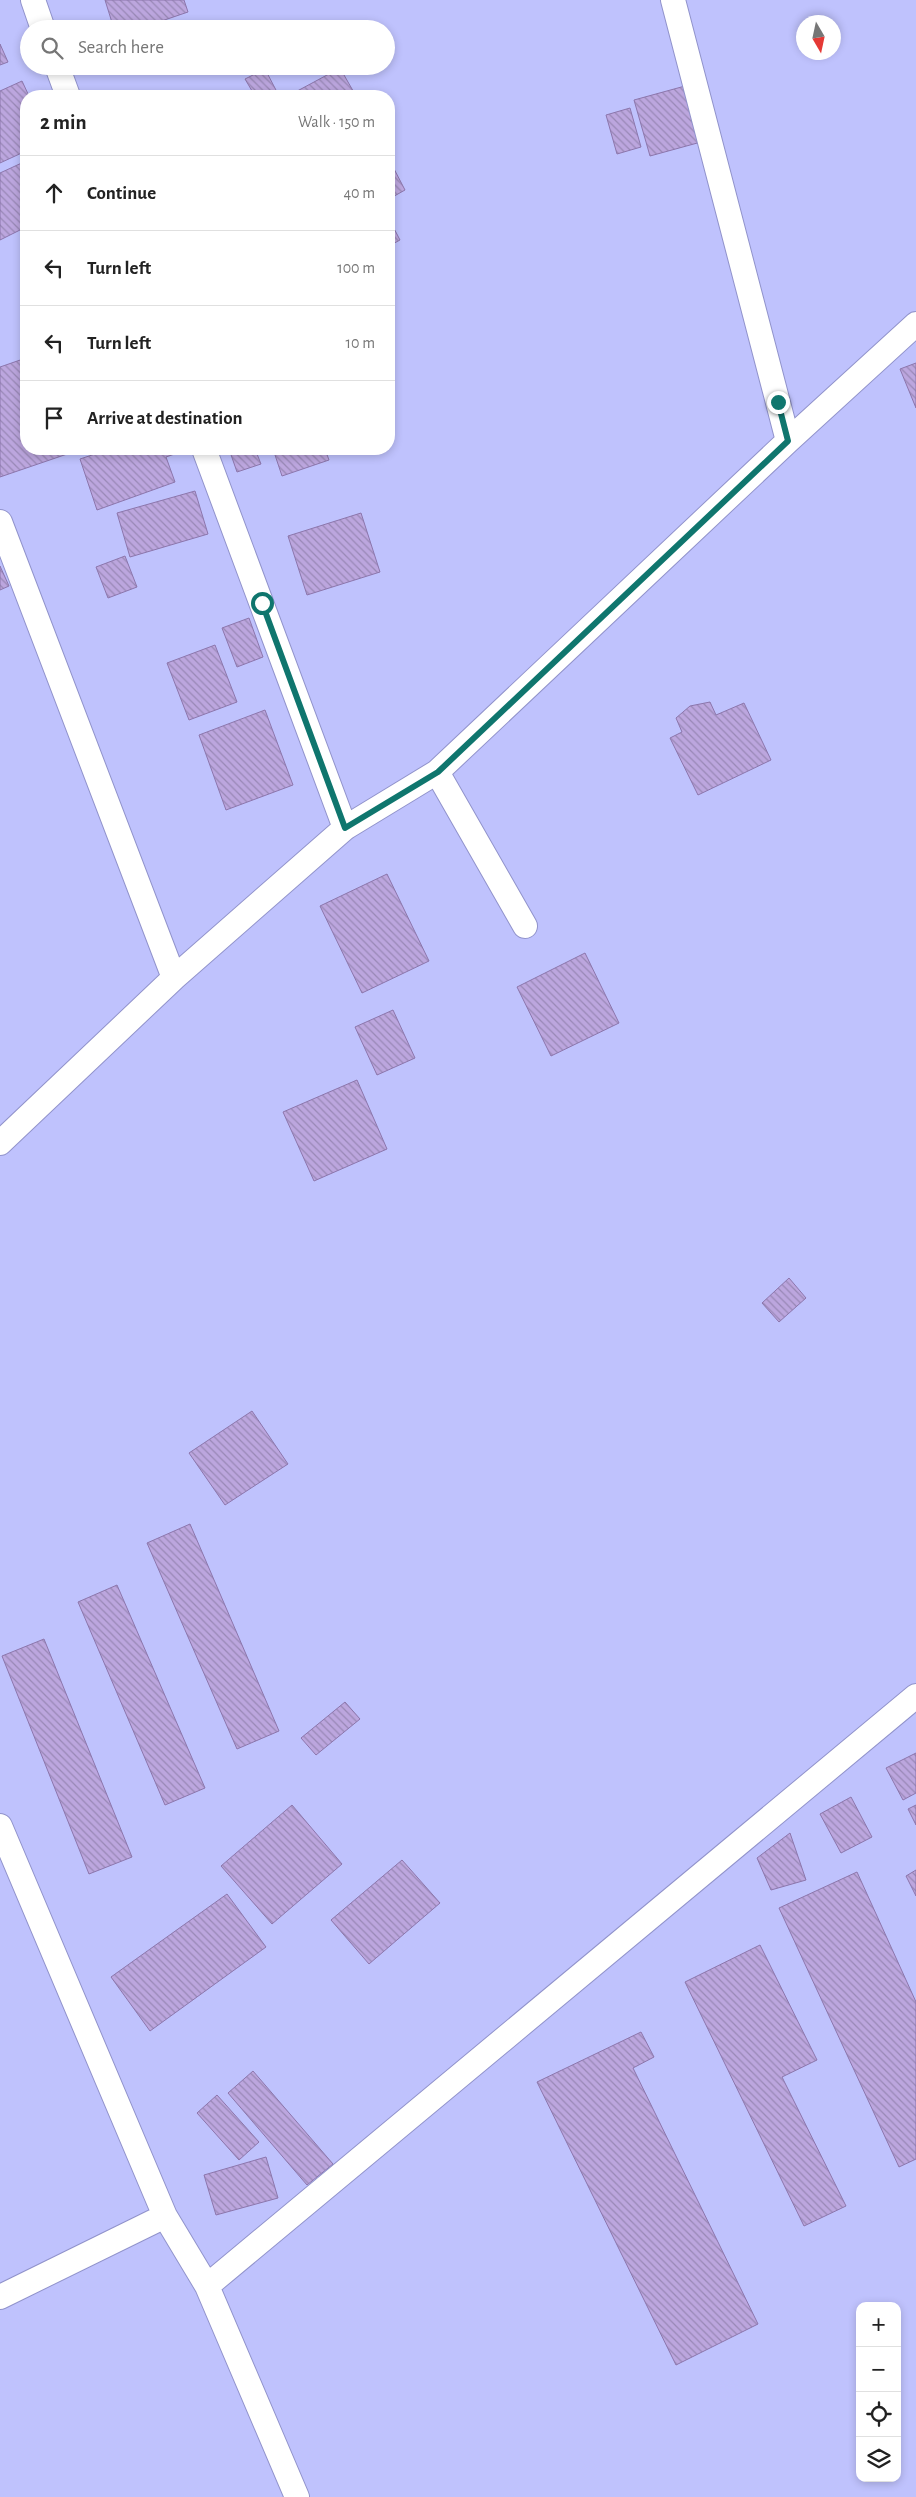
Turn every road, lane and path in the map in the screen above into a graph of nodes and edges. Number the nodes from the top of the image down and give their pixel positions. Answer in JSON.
{"nodes":[{"id":1,"x":33,"y":0,"type":"edge"},
{"id":2,"x":673,"y":0,"type":"edge"},
{"id":3,"x":40,"y":20,"type":"edge"},
{"id":4,"x":60,"y":75,"type":"edge"},
{"id":5,"x":66,"y":90,"type":"edge"},
{"id":6,"x":916,"y":324,"type":"edge"},
{"id":7,"x":788,"y":441,"type":"junction"},
{"id":8,"x":206,"y":455,"type":"edge"},
{"id":9,"x":3,"y":534,"type":"edge"},
{"id":10,"x":438,"y":772,"type":"junction"},
{"id":11,"x":345,"y":828,"type":"junction"},
{"id":12,"x":525,"y":926,"type":"dead end"},
{"id":13,"x":174,"y":978,"type":"junction"},
{"id":14,"x":0,"y":1143,"type":"edge"},
{"id":15,"x":916,"y":1696,"type":"edge"},
{"id":16,"x":0,"y":1826,"type":"edge"},
{"id":17,"x":165,"y":2216,"type":"junction"},
{"id":18,"x":207,"y":2286,"type":"junction"},
{"id":19,"x":0,"y":2297,"type":"edge"},
{"id":20,"x":293,"y":2496,"type":"edge"}],
"edges":[{"from":1,"to":3,"type":"lane"},
{"from":2,"to":7,"type":"lane"},
{"from":4,"to":5,"type":"lane"},
{"from":6,"to":7,"type":"lane"},
{"from":7,"to":10,"type":"lane"},
{"from":8,"to":11,"type":"lane"},
{"from":9,"to":13,"type":"lane"},
{"from":10,"to":11,"type":"lane"},
{"from":10,"to":12,"type":"lane"},
{"from":11,"to":13,"type":"lane"},
{"from":13,"to":14,"type":"lane"},
{"from":15,"to":18,"type":"lane"},
{"from":16,"to":17,"type":"lane"},
{"from":17,"to":18,"type":"lane"},
{"from":17,"to":19,"type":"lane"},
{"from":18,"to":20,"type":"lane"}]}
